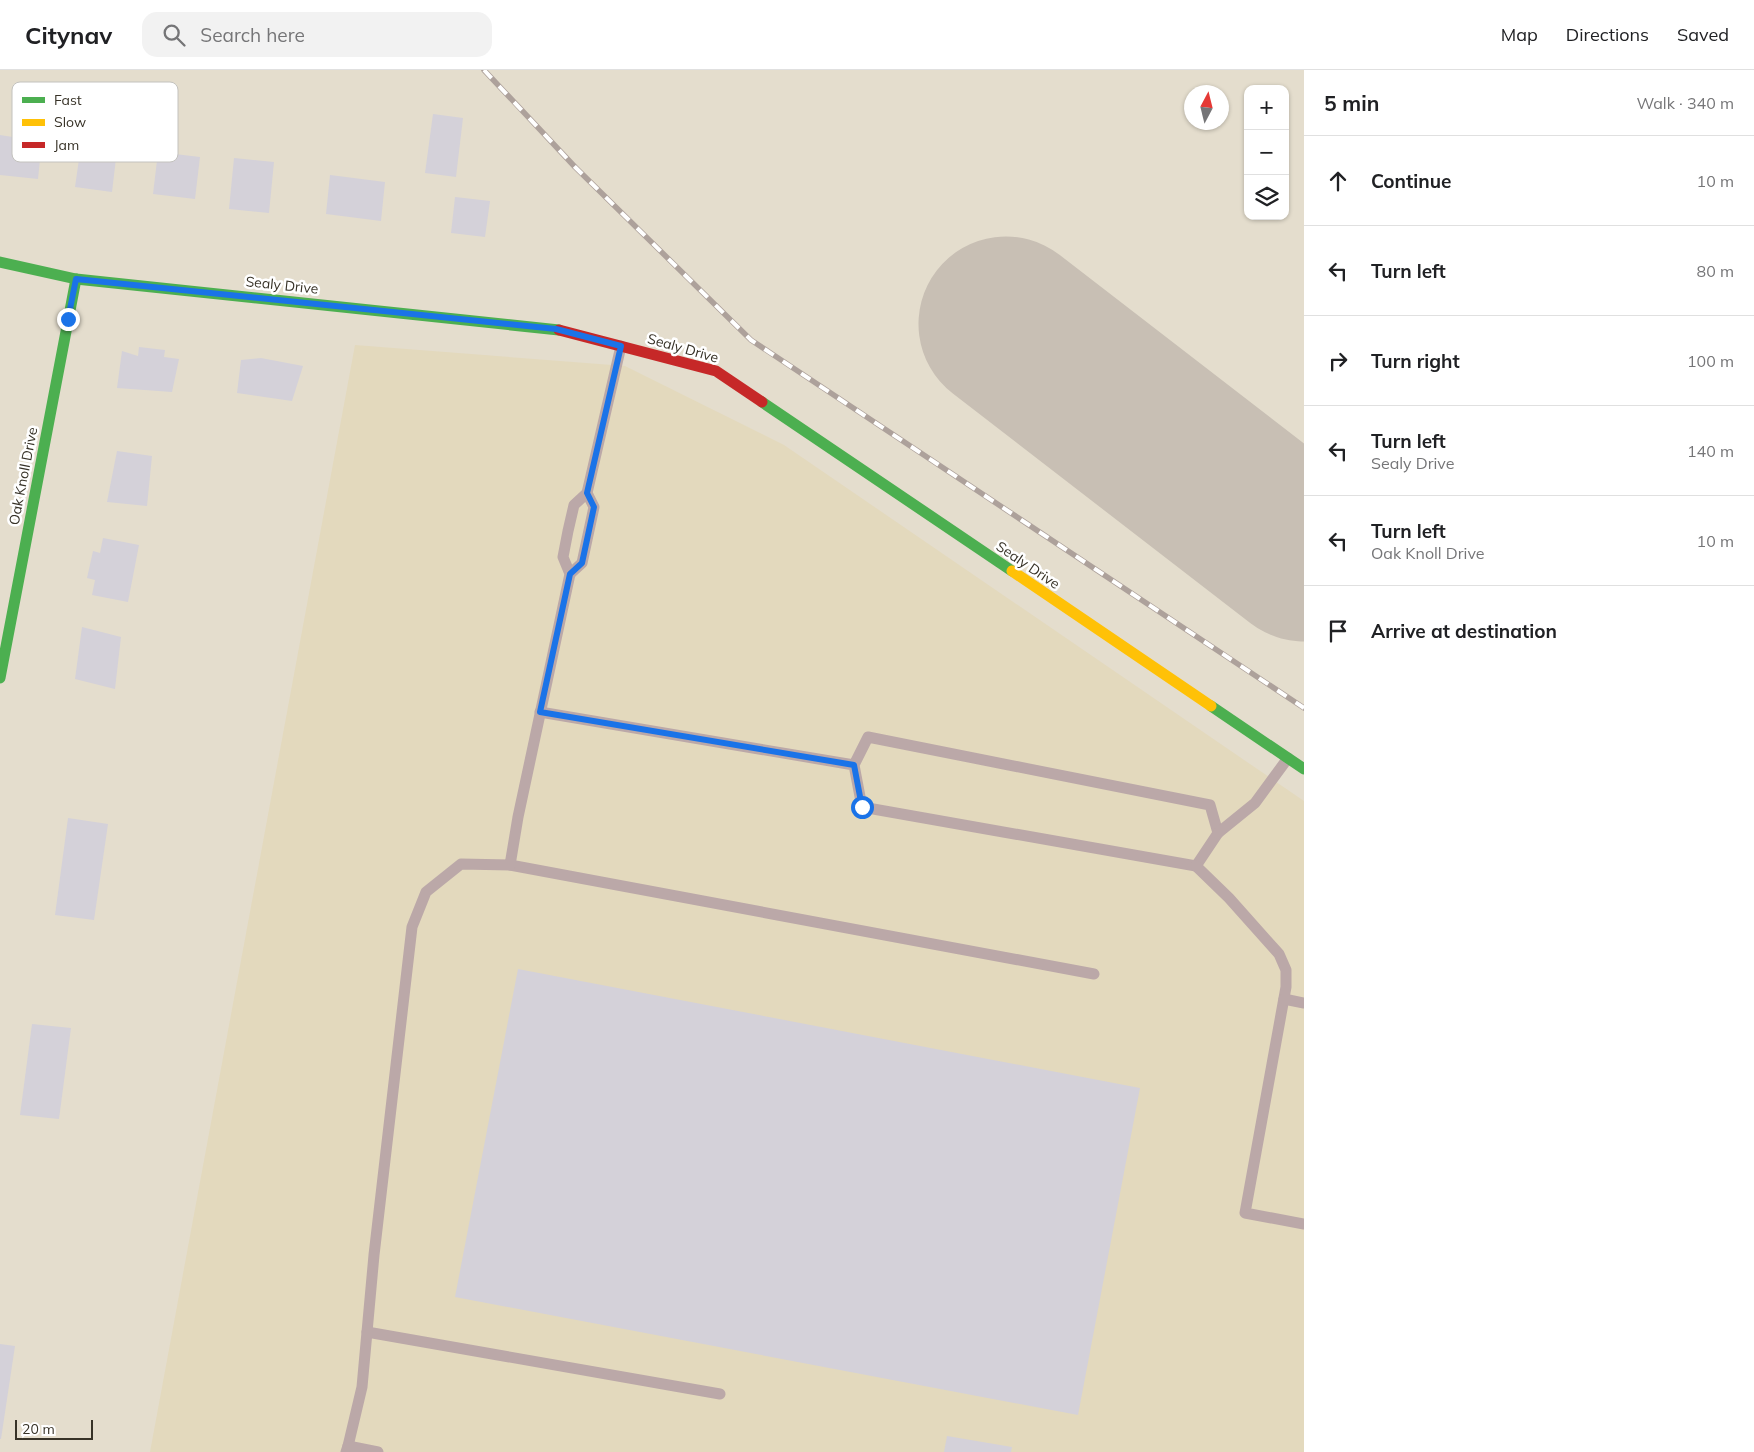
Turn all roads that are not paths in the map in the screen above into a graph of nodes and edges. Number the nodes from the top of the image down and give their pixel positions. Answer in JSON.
{"nodes":[{"id":1,"x":0,"y":262,"type":"edge"},
{"id":2,"x":76,"y":279,"type":"junction"},
{"id":3,"x":621,"y":346,"type":"junction"},
{"id":4,"x":587,"y":493,"type":"junction"},
{"id":5,"x":570,"y":574,"type":"junction"},
{"id":6,"x":0,"y":678,"type":"edge"},
{"id":7,"x":540,"y":712,"type":"junction"},
{"id":8,"x":1288,"y":758,"type":"junction"},
{"id":9,"x":854,"y":765,"type":"junction"},
{"id":10,"x":1304,"y":769,"type":"edge"},
{"id":11,"x":1218,"y":833,"type":"junction"},
{"id":12,"x":510,"y":865,"type":"junction"},
{"id":13,"x":1196,"y":866,"type":"junction"},
{"id":14,"x":1094,"y":974,"type":"dead end"},
{"id":15,"x":1284,"y":999,"type":"junction"},
{"id":16,"x":1304,"y":1003,"type":"edge"},
{"id":17,"x":1304,"y":1224,"type":"edge"},
{"id":18,"x":367,"y":1332,"type":"junction"},
{"id":19,"x":720,"y":1394,"type":"dead end"},
{"id":20,"x":347,"y":1449,"type":"edge"},
{"id":21,"x":378,"y":1452,"type":"edge"}],
"edges":[{"from":1,"to":2,"type":"street","name":"Sealy Drive"},
{"from":2,"to":3,"type":"street","name":"Sealy Drive"},
{"from":2,"to":6,"type":"street","name":"Oak Knoll Drive"},
{"from":3,"to":4,"type":"lane"},
{"from":3,"to":8,"type":"street","name":"Sealy Drive"},
{"from":4,"to":5,"type":"lane"},
{"from":4,"to":5,"type":"lane"},
{"from":5,"to":7,"type":"lane"},
{"from":7,"to":9,"type":"lane"},
{"from":7,"to":12,"type":"lane"},
{"from":8,"to":10,"type":"street","name":"Sealy Drive"},
{"from":8,"to":11,"type":"lane"},
{"from":9,"to":11,"type":"lane"},
{"from":9,"to":13,"type":"lane"},
{"from":11,"to":13,"type":"lane"},
{"from":12,"to":14,"type":"lane"},
{"from":12,"to":18,"type":"lane"},
{"from":13,"to":15,"type":"lane"},
{"from":15,"to":16,"type":"lane"},
{"from":15,"to":17,"type":"lane"},
{"from":18,"to":19,"type":"lane"},
{"from":18,"to":20,"type":"lane"},
{"from":20,"to":21,"type":"lane"}]}
